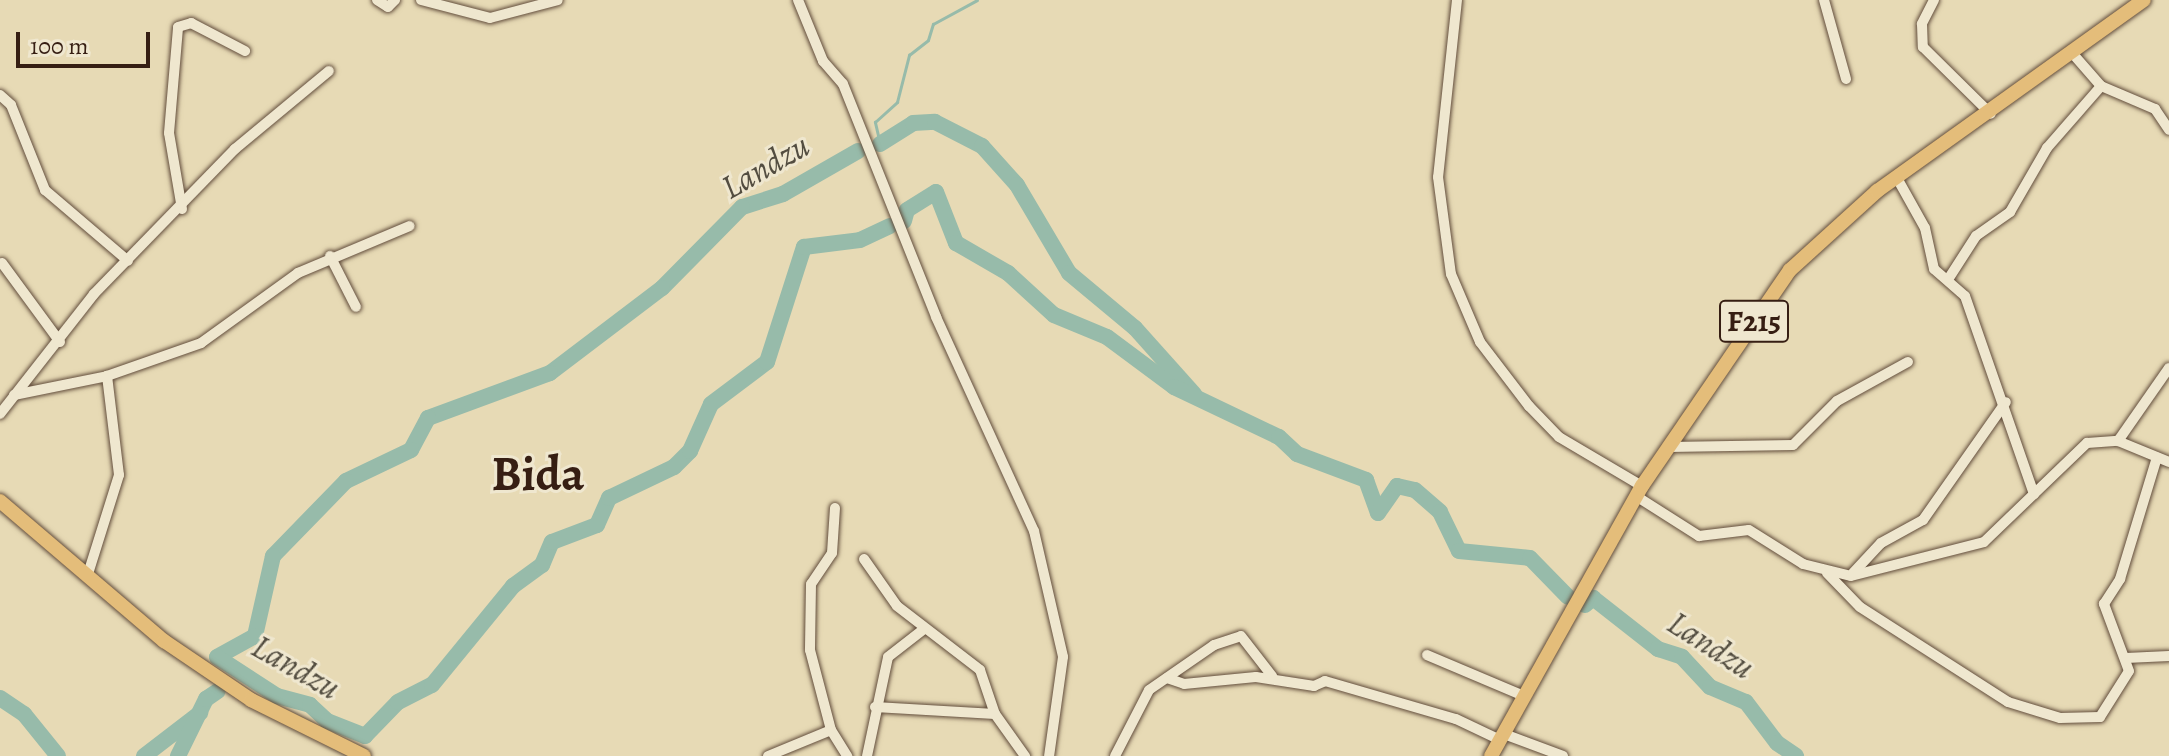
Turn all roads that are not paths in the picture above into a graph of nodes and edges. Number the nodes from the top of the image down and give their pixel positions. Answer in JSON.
{"nodes":[{"id":1,"x":377,"y":0,"type":"edge"},
{"id":2,"x":395,"y":0,"type":"edge"},
{"id":3,"x":421,"y":0,"type":"edge"},
{"id":4,"x":558,"y":0,"type":"edge"},
{"id":5,"x":798,"y":0,"type":"edge"},
{"id":6,"x":1457,"y":0,"type":"edge"},
{"id":7,"x":1824,"y":0,"type":"edge"},
{"id":8,"x":1934,"y":0,"type":"edge"},
{"id":9,"x":2144,"y":0,"type":"edge"},
{"id":10,"x":245,"y":51,"type":"dead end"},
{"id":11,"x":2073,"y":54,"type":"junction"},
{"id":12,"x":329,"y":71,"type":"dead end"},
{"id":13,"x":1846,"y":79,"type":"dead end"},
{"id":14,"x":2101,"y":86,"type":"junction"},
{"id":15,"x":2,"y":93,"type":"edge"},
{"id":16,"x":1991,"y":114,"type":"junction"},
{"id":17,"x":2169,"y":130,"type":"edge"},
{"id":18,"x":1897,"y":178,"type":"junction"},
{"id":19,"x":182,"y":209,"type":"junction"},
{"id":20,"x":410,"y":226,"type":"dead end"},
{"id":21,"x":330,"y":256,"type":"junction"},
{"id":22,"x":128,"y":261,"type":"junction"},
{"id":23,"x":2,"y":263,"type":"dead end"},
{"id":24,"x":1949,"y":278,"type":"junction"},
{"id":25,"x":356,"y":307,"type":"dead end"},
{"id":26,"x":60,"y":342,"type":"junction"},
{"id":27,"x":1908,"y":362,"type":"dead end"},
{"id":28,"x":2169,"y":368,"type":"edge"},
{"id":29,"x":107,"y":376,"type":"junction"},
{"id":30,"x":12,"y":396,"type":"junction"},
{"id":31,"x":2006,"y":402,"type":"junction"},
{"id":32,"x":0,"y":414,"type":"edge"},
{"id":33,"x":2118,"y":441,"type":"junction"},
{"id":34,"x":1669,"y":447,"type":"junction"},
{"id":35,"x":2157,"y":457,"type":"junction"},
{"id":36,"x":2169,"y":462,"type":"edge"},
{"id":37,"x":1639,"y":491,"type":"junction"},
{"id":38,"x":2034,"y":494,"type":"junction"},
{"id":39,"x":0,"y":501,"type":"edge"},
{"id":40,"x":835,"y":508,"type":"dead end"},
{"id":41,"x":864,"y":559,"type":"dead end"},
{"id":42,"x":1827,"y":573,"type":"junction"},
{"id":43,"x":1851,"y":576,"type":"junction"},
{"id":44,"x":87,"y":577,"type":"junction"},
{"id":45,"x":924,"y":629,"type":"junction"},
{"id":46,"x":1427,"y":655,"type":"dead end"},
{"id":47,"x":2169,"y":656,"type":"edge"},
{"id":48,"x":2126,"y":658,"type":"junction"},
{"id":49,"x":1272,"y":676,"type":"junction"},
{"id":50,"x":1167,"y":678,"type":"junction"},
{"id":51,"x":1524,"y":696,"type":"junction"},
{"id":52,"x":875,"y":707,"type":"junction"},
{"id":53,"x":995,"y":714,"type":"junction"},
{"id":54,"x":831,"y":730,"type":"junction"},
{"id":55,"x":1502,"y":737,"type":"junction"},
{"id":56,"x":364,"y":756,"type":"edge"},
{"id":57,"x":768,"y":756,"type":"edge"},
{"id":58,"x":847,"y":756,"type":"edge"},
{"id":59,"x":867,"y":756,"type":"edge"},
{"id":60,"x":1025,"y":756,"type":"edge"},
{"id":61,"x":1049,"y":756,"type":"edge"},
{"id":62,"x":1115,"y":756,"type":"edge"},
{"id":63,"x":1491,"y":756,"type":"edge"},
{"id":64,"x":1563,"y":756,"type":"edge"}],
"edges":[{"from":1,"to":2,"type":"street"},
{"from":3,"to":4,"type":"street"},
{"from":5,"to":61,"type":"street"},
{"from":6,"to":37,"type":"street"},
{"from":7,"to":13,"type":"street"},
{"from":8,"to":16,"type":"street"},
{"from":9,"to":11,"type":"main road","number":"F215"},
{"from":10,"to":19,"type":"street"},
{"from":11,"to":14,"type":"street"},
{"from":11,"to":16,"type":"main road","number":"F215"},
{"from":12,"to":19,"type":"street"},
{"from":14,"to":17,"type":"street"},
{"from":14,"to":24,"type":"street"},
{"from":15,"to":22,"type":"street"},
{"from":16,"to":18,"type":"main road","number":"F215"},
{"from":18,"to":24,"type":"street"},
{"from":18,"to":34,"type":"main road","number":"F215"},
{"from":19,"to":22,"type":"street"},
{"from":20,"to":21,"type":"street"},
{"from":21,"to":25,"type":"street"},
{"from":21,"to":29,"type":"street"},
{"from":22,"to":26,"type":"street"},
{"from":23,"to":26,"type":"street"},
{"from":24,"to":31,"type":"street"},
{"from":26,"to":30,"type":"street"},
{"from":27,"to":34,"type":"street"},
{"from":28,"to":33,"type":"street"},
{"from":29,"to":30,"type":"street"},
{"from":29,"to":44,"type":"street"},
{"from":30,"to":32,"type":"street"},
{"from":31,"to":38,"type":"street"},
{"from":31,"to":43,"type":"street"},
{"from":33,"to":35,"type":"street"},
{"from":33,"to":38,"type":"street"},
{"from":34,"to":37,"type":"main road","number":"F215"},
{"from":35,"to":36,"type":"street"},
{"from":35,"to":48,"type":"street"},
{"from":37,"to":42,"type":"street"},
{"from":37,"to":51,"type":"main road","number":"F215"},
{"from":38,"to":43,"type":"street"},
{"from":39,"to":44,"type":"main road"},
{"from":40,"to":54,"type":"street"},
{"from":41,"to":45,"type":"street"},
{"from":42,"to":43,"type":"street"},
{"from":42,"to":48,"type":"street"},
{"from":44,"to":56,"type":"main road"},
{"from":45,"to":52,"type":"street"},
{"from":45,"to":53,"type":"street"},
{"from":46,"to":51,"type":"street"},
{"from":47,"to":48,"type":"street"},
{"from":49,"to":50,"type":"street"},
{"from":49,"to":50,"type":"street"},
{"from":49,"to":55,"type":"street"},
{"from":50,"to":62,"type":"street"},
{"from":51,"to":55,"type":"main road","number":"F215"},
{"from":52,"to":53,"type":"street"},
{"from":52,"to":59,"type":"street"},
{"from":53,"to":60,"type":"street"},
{"from":54,"to":57,"type":"street"},
{"from":54,"to":58,"type":"street"},
{"from":55,"to":63,"type":"main road","number":"F215"},
{"from":55,"to":64,"type":"street"}]}
